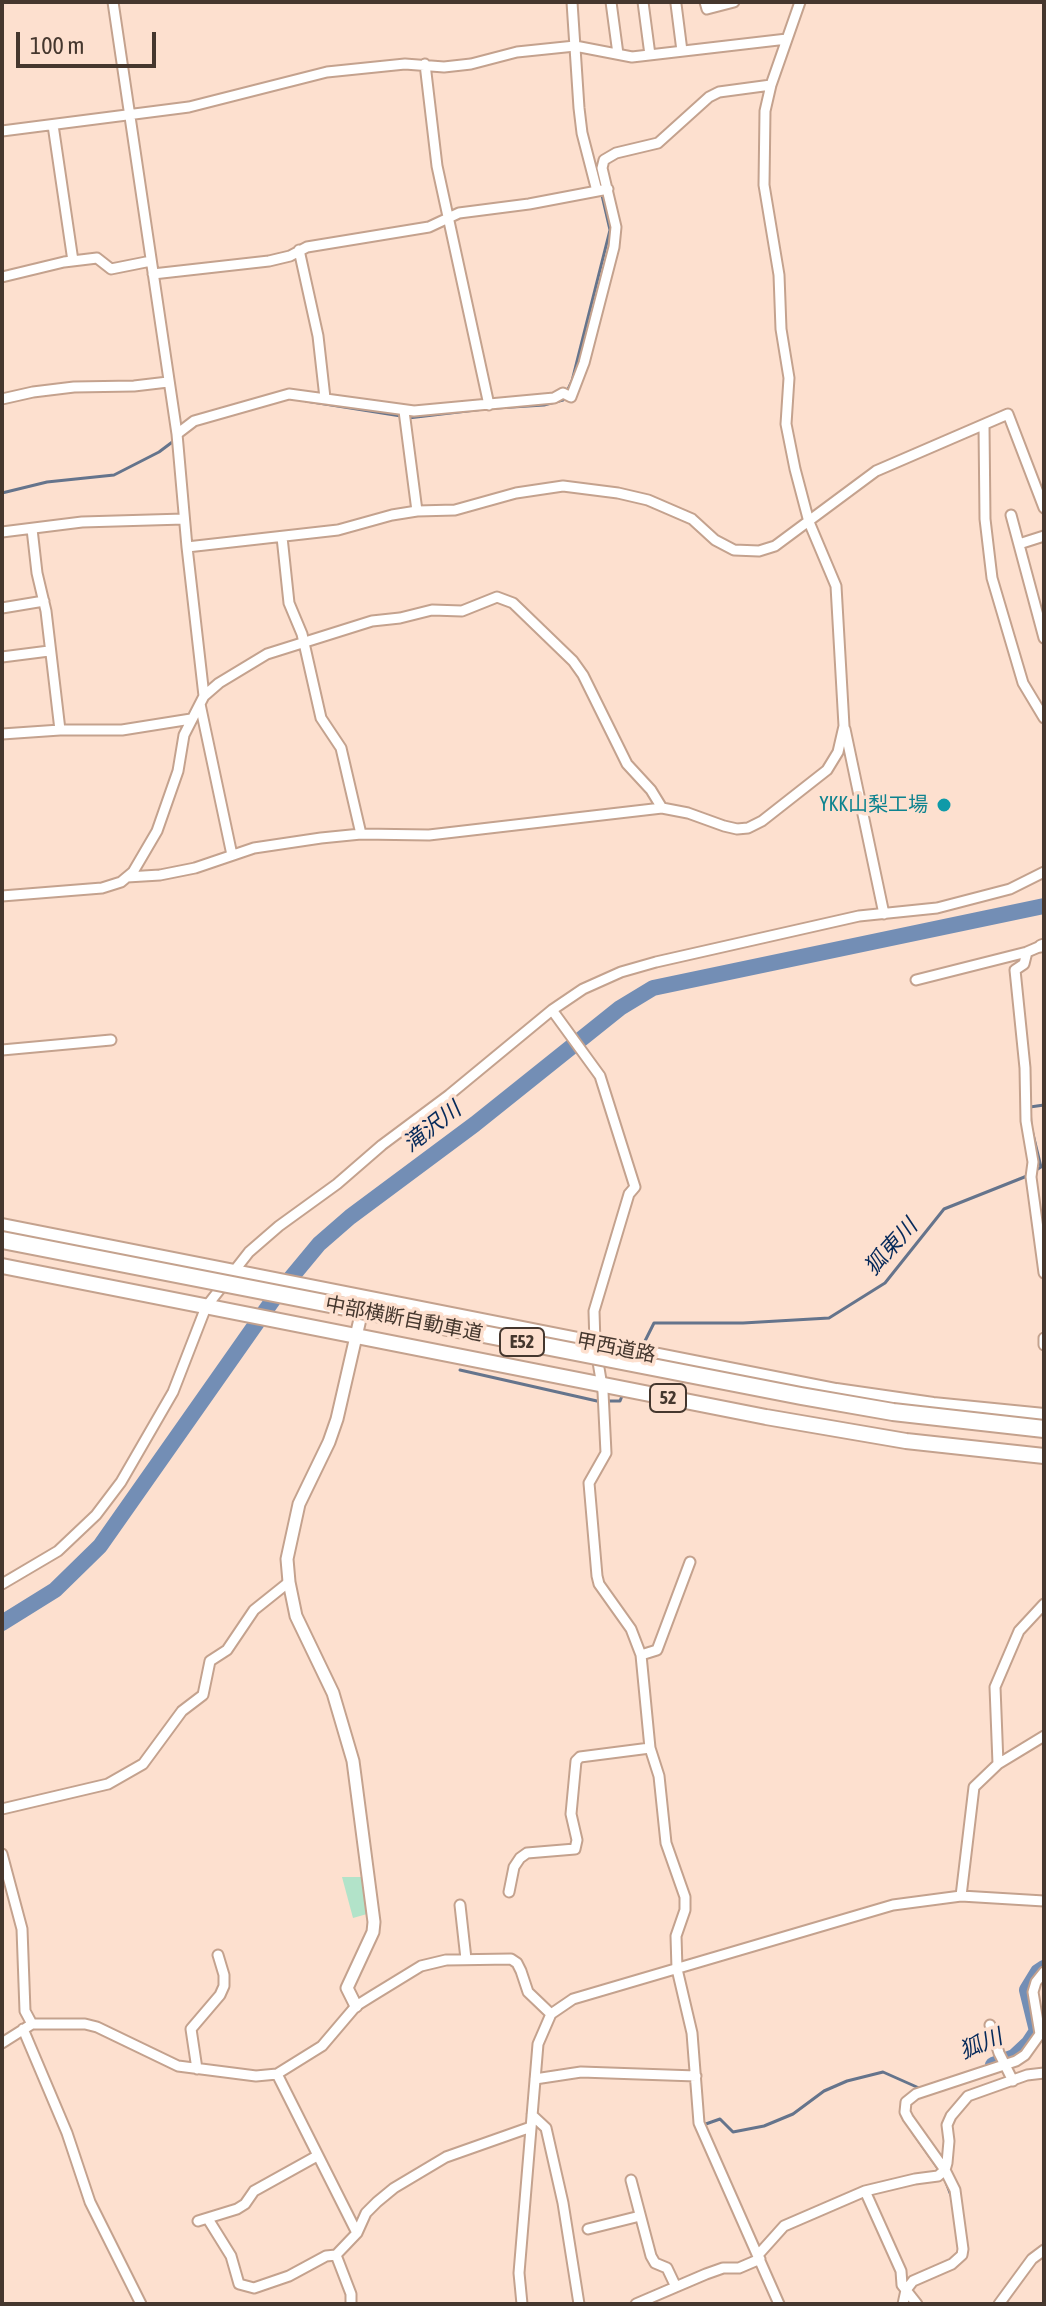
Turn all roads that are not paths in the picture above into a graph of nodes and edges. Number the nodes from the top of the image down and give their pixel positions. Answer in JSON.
{"nodes":[{"id":1,"x":113,"y":2,"type":"edge"},
{"id":2,"x":572,"y":2,"type":"edge"},
{"id":3,"x":611,"y":2,"type":"edge"},
{"id":4,"x":643,"y":2,"type":"edge"},
{"id":5,"x":705,"y":2,"type":"edge"},
{"id":6,"x":734,"y":2,"type":"edge"},
{"id":7,"x":800,"y":2,"type":"edge"},
{"id":8,"x":676,"y":4,"type":"edge"},
{"id":9,"x":787,"y":39,"type":"junction"},
{"id":10,"x":578,"y":46,"type":"junction"},
{"id":11,"x":682,"y":51,"type":"junction"},
{"id":12,"x":618,"y":54,"type":"junction"},
{"id":13,"x":650,"y":55,"type":"junction"},
{"id":14,"x":425,"y":64,"type":"junction"},
{"id":15,"x":771,"y":85,"type":"junction"},
{"id":16,"x":129,"y":115,"type":"junction"},
{"id":17,"x":53,"y":125,"type":"junction"},
{"id":18,"x":2,"y":131,"type":"edge"},
{"id":19,"x":602,"y":190,"type":"junction"},
{"id":20,"x":447,"y":218,"type":"junction"},
{"id":21,"x":299,"y":250,"type":"junction"},
{"id":22,"x":73,"y":261,"type":"junction"},
{"id":23,"x":151,"y":261,"type":"junction"},
{"id":24,"x":153,"y":274,"type":"junction"},
{"id":25,"x":2,"y":277,"type":"edge"},
{"id":26,"x":168,"y":382,"type":"junction"},
{"id":27,"x":325,"y":398,"type":"junction"},
{"id":28,"x":2,"y":399,"type":"edge"},
{"id":29,"x":489,"y":405,"type":"junction"},
{"id":30,"x":404,"y":415,"type":"junction"},
{"id":31,"x":984,"y":425,"type":"junction"},
{"id":32,"x":177,"y":438,"type":"junction"},
{"id":33,"x":1044,"y":508,"type":"edge"},
{"id":34,"x":417,"y":511,"type":"junction"},
{"id":35,"x":1011,"y":515,"type":"dead end"},
{"id":36,"x":184,"y":519,"type":"junction"},
{"id":37,"x":809,"y":522,"type":"junction"},
{"id":38,"x":32,"y":529,"type":"junction"},
{"id":39,"x":2,"y":532,"type":"edge"},
{"id":40,"x":1044,"y":536,"type":"edge"},
{"id":41,"x":282,"y":537,"type":"junction"},
{"id":42,"x":1019,"y":544,"type":"junction"},
{"id":43,"x":187,"y":547,"type":"junction"},
{"id":44,"x":44,"y":601,"type":"junction"},
{"id":45,"x":2,"y":608,"type":"edge"},
{"id":46,"x":1044,"y":638,"type":"edge"},
{"id":47,"x":304,"y":641,"type":"junction"},
{"id":48,"x":49,"y":651,"type":"junction"},
{"id":49,"x":2,"y":657,"type":"edge"},
{"id":50,"x":202,"y":700,"type":"junction"},
{"id":51,"x":1044,"y":718,"type":"edge"},
{"id":52,"x":191,"y":719,"type":"junction"},
{"id":53,"x":844,"y":726,"type":"junction"},
{"id":54,"x":60,"y":730,"type":"junction"},
{"id":55,"x":2,"y":734,"type":"edge"},
{"id":56,"x":662,"y":808,"type":"junction"},
{"id":57,"x":361,"y":834,"type":"junction"},
{"id":58,"x":232,"y":855,"type":"junction"},
{"id":59,"x":1044,"y":872,"type":"edge"},
{"id":60,"x":127,"y":877,"type":"junction"},
{"id":61,"x":2,"y":896,"type":"edge"},
{"id":62,"x":884,"y":914,"type":"junction"},
{"id":63,"x":1043,"y":945,"type":"edge"},
{"id":64,"x":1027,"y":952,"type":"junction"},
{"id":65,"x":916,"y":980,"type":"dead end"},
{"id":66,"x":556,"y":1014,"type":"junction"},
{"id":67,"x":111,"y":1040,"type":"dead end"},
{"id":68,"x":2,"y":1050,"type":"edge"},
{"id":69,"x":2,"y":1226,"type":"edge"},
{"id":70,"x":2,"y":1240,"type":"edge"},
{"id":71,"x":2,"y":1266,"type":"edge"},
{"id":72,"x":231,"y":1272,"type":"junction"},
{"id":73,"x":1044,"y":1273,"type":"edge"},
{"id":74,"x":365,"y":1298,"type":"junction"},
{"id":75,"x":206,"y":1307,"type":"junction"},
{"id":76,"x":355,"y":1337,"type":"junction"},
{"id":77,"x":1044,"y":1338,"type":"edge"},
{"id":78,"x":595,"y":1344,"type":"junction"},
{"id":79,"x":1044,"y":1345,"type":"edge"},
{"id":80,"x":602,"y":1388,"type":"junction"},
{"id":81,"x":1044,"y":1416,"type":"edge"},
{"id":82,"x":1044,"y":1429,"type":"edge"},
{"id":83,"x":1044,"y":1456,"type":"edge"},
{"id":84,"x":690,"y":1562,"type":"dead end"},
{"id":85,"x":289,"y":1582,"type":"junction"},
{"id":86,"x":2,"y":1584,"type":"edge"},
{"id":87,"x":1044,"y":1604,"type":"edge"},
{"id":88,"x":641,"y":1655,"type":"junction"},
{"id":89,"x":1044,"y":1736,"type":"edge"},
{"id":90,"x":650,"y":1748,"type":"junction"},
{"id":91,"x":998,"y":1764,"type":"junction"},
{"id":92,"x":2,"y":1809,"type":"edge"},
{"id":93,"x":2,"y":1854,"type":"edge"},
{"id":94,"x":509,"y":1892,"type":"dead end"},
{"id":95,"x":961,"y":1896,"type":"junction"},
{"id":96,"x":1044,"y":1901,"type":"edge"},
{"id":97,"x":460,"y":1905,"type":"dead end"},
{"id":98,"x":218,"y":1955,"type":"dead end"},
{"id":99,"x":466,"y":1959,"type":"junction"},
{"id":100,"x":677,"y":1969,"type":"junction"},
{"id":101,"x":1044,"y":1972,"type":"edge"},
{"id":102,"x":356,"y":2006,"type":"junction"},
{"id":103,"x":551,"y":2014,"type":"junction"},
{"id":104,"x":990,"y":2025,"type":"dead end"},
{"id":105,"x":28,"y":2027,"type":"junction"},
{"id":106,"x":2,"y":2043,"type":"edge"},
{"id":107,"x":1004,"y":2064,"type":"junction"},
{"id":108,"x":197,"y":2069,"type":"junction"},
{"id":109,"x":1044,"y":2073,"type":"edge"},
{"id":110,"x":277,"y":2074,"type":"junction"},
{"id":111,"x":696,"y":2076,"type":"junction"},
{"id":112,"x":535,"y":2079,"type":"junction"},
{"id":113,"x":1013,"y":2081,"type":"junction"},
{"id":114,"x":532,"y":2115,"type":"junction"},
{"id":115,"x":531,"y":2127,"type":"junction"},
{"id":116,"x":317,"y":2156,"type":"junction"},
{"id":117,"x":942,"y":2172,"type":"junction"},
{"id":118,"x":631,"y":2180,"type":"dead end"},
{"id":119,"x":865,"y":2191,"type":"junction"},
{"id":120,"x":640,"y":2216,"type":"junction"},
{"id":121,"x":588,"y":2229,"type":"dead end"},
{"id":122,"x":357,"y":2233,"type":"junction"},
{"id":123,"x":1044,"y":2250,"type":"edge"},
{"id":124,"x":336,"y":2255,"type":"junction"},
{"id":125,"x":759,"y":2257,"type":"junction"},
{"id":126,"x":676,"y":2287,"type":"junction"},
{"id":127,"x":905,"y":2289,"type":"junction"},
{"id":128,"x":141,"y":2304,"type":"edge"},
{"id":129,"x":351,"y":2304,"type":"edge"},
{"id":130,"x":522,"y":2304,"type":"edge"},
{"id":131,"x":579,"y":2304,"type":"edge"},
{"id":132,"x":636,"y":2304,"type":"edge"},
{"id":133,"x":779,"y":2304,"type":"edge"},
{"id":134,"x":903,"y":2304,"type":"edge"},
{"id":135,"x":917,"y":2304,"type":"edge"},
{"id":136,"x":999,"y":2304,"type":"edge"}],
"edges":[{"from":1,"to":16,"type":"street"},
{"from":2,"to":10,"type":"street"},
{"from":3,"to":12,"type":"street"},
{"from":4,"to":13,"type":"street"},
{"from":5,"to":6,"type":"street"},
{"from":7,"to":9,"type":"street"},
{"from":8,"to":11,"type":"street"},
{"from":9,"to":11,"type":"street"},
{"from":9,"to":15,"type":"street"},
{"from":10,"to":12,"type":"street"},
{"from":10,"to":14,"type":"street"},
{"from":10,"to":19,"type":"street"},
{"from":11,"to":13,"type":"street"},
{"from":12,"to":13,"type":"street"},
{"from":14,"to":16,"type":"street"},
{"from":14,"to":20,"type":"street"},
{"from":15,"to":19,"type":"street"},
{"from":15,"to":37,"type":"street"},
{"from":16,"to":17,"type":"street"},
{"from":16,"to":23,"type":"street"},
{"from":17,"to":18,"type":"street"},
{"from":17,"to":22,"type":"street"},
{"from":19,"to":20,"type":"street"},
{"from":19,"to":29,"type":"street"},
{"from":20,"to":21,"type":"street"},
{"from":20,"to":29,"type":"street"},
{"from":21,"to":24,"type":"street"},
{"from":21,"to":27,"type":"street"},
{"from":22,"to":23,"type":"street"},
{"from":22,"to":25,"type":"street"},
{"from":23,"to":24,"type":"street"},
{"from":24,"to":26,"type":"street"},
{"from":26,"to":28,"type":"street"},
{"from":26,"to":32,"type":"street"},
{"from":27,"to":30,"type":"street"},
{"from":27,"to":32,"type":"street"},
{"from":29,"to":30,"type":"street"},
{"from":30,"to":34,"type":"street"},
{"from":31,"to":33,"type":"street"},
{"from":31,"to":37,"type":"street"},
{"from":31,"to":51,"type":"street"},
{"from":32,"to":36,"type":"street"},
{"from":34,"to":37,"type":"street"},
{"from":34,"to":41,"type":"street"},
{"from":35,"to":42,"type":"street"},
{"from":36,"to":38,"type":"street"},
{"from":36,"to":43,"type":"street"},
{"from":37,"to":53,"type":"street"},
{"from":38,"to":39,"type":"street"},
{"from":38,"to":44,"type":"street"},
{"from":40,"to":42,"type":"street"},
{"from":41,"to":43,"type":"street"},
{"from":41,"to":47,"type":"street"},
{"from":42,"to":46,"type":"street"},
{"from":43,"to":50,"type":"street"},
{"from":44,"to":45,"type":"street"},
{"from":44,"to":48,"type":"street"},
{"from":47,"to":50,"type":"street"},
{"from":47,"to":56,"type":"street"},
{"from":47,"to":57,"type":"street"},
{"from":48,"to":49,"type":"street"},
{"from":48,"to":54,"type":"street"},
{"from":50,"to":52,"type":"street"},
{"from":50,"to":58,"type":"street"},
{"from":52,"to":54,"type":"street"},
{"from":52,"to":60,"type":"street"},
{"from":53,"to":56,"type":"street"},
{"from":53,"to":62,"type":"street"},
{"from":54,"to":55,"type":"street"},
{"from":56,"to":57,"type":"street"},
{"from":57,"to":58,"type":"street"},
{"from":58,"to":60,"type":"street"},
{"from":59,"to":62,"type":"street"},
{"from":60,"to":61,"type":"street"},
{"from":62,"to":66,"type":"street"},
{"from":63,"to":64,"type":"street"},
{"from":64,"to":65,"type":"street"},
{"from":64,"to":73,"type":"street"},
{"from":66,"to":72,"type":"street"},
{"from":66,"to":78,"type":"street"},
{"from":67,"to":68,"type":"street"},
{"from":69,"to":72,"type":"highway","name":"甲西道路","number":"52"},
{"from":70,"to":82,"type":"highway","name":"中部横断自動車道","number":"E52","bridge":true},
{"from":71,"to":75,"type":"highway","name":"甲西道路","number":"52"},
{"from":72,"to":74,"type":"highway","name":"甲西道路","number":"52"},
{"from":72,"to":75,"type":"street"},
{"from":74,"to":76,"type":"street"},
{"from":74,"to":78,"type":"highway","name":"甲西道路","number":"52"},
{"from":75,"to":76,"type":"highway","name":"甲西道路","number":"52"},
{"from":75,"to":86,"type":"street"},
{"from":76,"to":80,"type":"highway","name":"甲西道路","number":"52"},
{"from":76,"to":85,"type":"street"},
{"from":77,"to":79,"type":"street"},
{"from":78,"to":80,"type":"street"},
{"from":78,"to":81,"type":"highway","name":"甲西道路","number":"52"},
{"from":80,"to":83,"type":"highway","name":"甲西道路","number":"52"},
{"from":80,"to":88,"type":"street"},
{"from":84,"to":88,"type":"street"},
{"from":85,"to":92,"type":"street"},
{"from":85,"to":102,"type":"street"},
{"from":87,"to":91,"type":"street"},
{"from":88,"to":90,"type":"street"},
{"from":89,"to":91,"type":"street"},
{"from":90,"to":94,"type":"street"},
{"from":90,"to":100,"type":"street"},
{"from":91,"to":95,"type":"street"},
{"from":93,"to":105,"type":"street"},
{"from":95,"to":96,"type":"street"},
{"from":95,"to":100,"type":"street"},
{"from":97,"to":99,"type":"street"},
{"from":98,"to":108,"type":"street"},
{"from":99,"to":102,"type":"street"},
{"from":99,"to":103,"type":"street"},
{"from":100,"to":103,"type":"street"},
{"from":100,"to":111,"type":"street"},
{"from":101,"to":107,"type":"street"},
{"from":102,"to":110,"type":"street"},
{"from":103,"to":112,"type":"street"},
{"from":104,"to":107,"type":"street"},
{"from":105,"to":106,"type":"street"},
{"from":105,"to":108,"type":"street"},
{"from":105,"to":128,"type":"street"},
{"from":107,"to":113,"type":"street"},
{"from":107,"to":117,"type":"street"},
{"from":108,"to":110,"type":"street"},
{"from":109,"to":113,"type":"street"},
{"from":110,"to":116,"type":"street"},
{"from":111,"to":112,"type":"street"},
{"from":111,"to":125,"type":"street"},
{"from":112,"to":114,"type":"street"},
{"from":113,"to":117,"type":"street"},
{"from":114,"to":115,"type":"street"},
{"from":114,"to":131,"type":"street"},
{"from":115,"to":122,"type":"street"},
{"from":115,"to":130,"type":"street"},
{"from":116,"to":122,"type":"street"},
{"from":116,"to":124,"type":"street"},
{"from":117,"to":119,"type":"street"},
{"from":117,"to":127,"type":"street"},
{"from":118,"to":120,"type":"street"},
{"from":119,"to":125,"type":"street"},
{"from":119,"to":127,"type":"street"},
{"from":120,"to":121,"type":"street"},
{"from":120,"to":126,"type":"street"},
{"from":122,"to":124,"type":"street"},
{"from":123,"to":136,"type":"street"},
{"from":124,"to":129,"type":"street"},
{"from":125,"to":126,"type":"street"},
{"from":125,"to":133,"type":"street"},
{"from":126,"to":132,"type":"street"},
{"from":127,"to":134,"type":"street"},
{"from":127,"to":135,"type":"street"}]}
